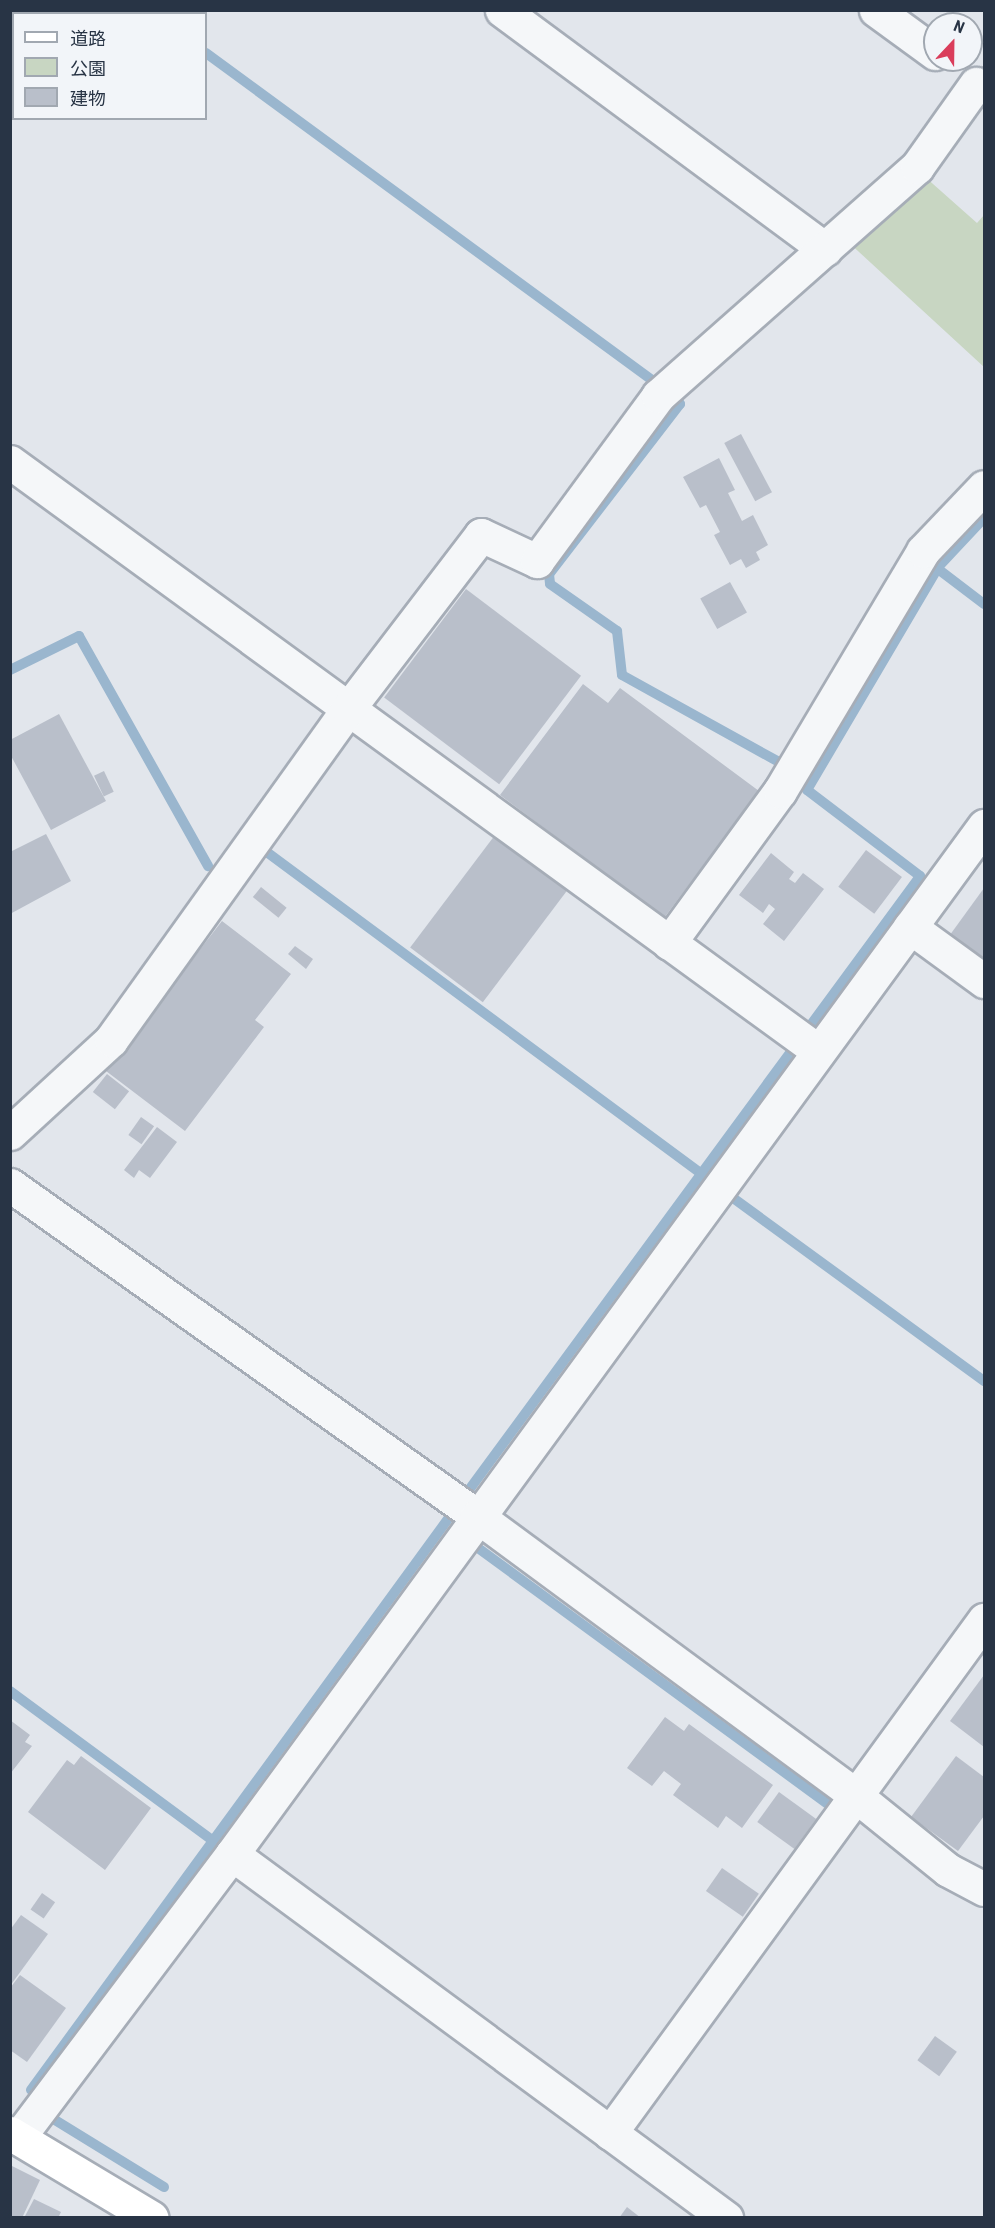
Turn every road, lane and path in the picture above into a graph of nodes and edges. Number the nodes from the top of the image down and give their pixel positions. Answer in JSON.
{"nodes":[{"id":1,"x":502,"y":10,"type":"edge"},
{"id":2,"x":876,"y":10,"type":"edge"},
{"id":3,"x":923,"y":45,"type":"edge"},
{"id":4,"x":960,"y":72,"type":"edge"},
{"id":5,"x":980,"y":87,"type":"edge"},
{"id":6,"x":825,"y":249,"type":"junction"},
{"id":7,"x":10,"y":462,"type":"edge"},
{"id":8,"x":984,"y":487,"type":"edge"},
{"id":9,"x":348,"y":709,"type":"junction"},
{"id":10,"x":984,"y":826,"type":"edge"},
{"id":11,"x":910,"y":927,"type":"junction"},
{"id":12,"x":669,"y":943,"type":"junction"},
{"id":13,"x":984,"y":981,"type":"edge"},
{"id":14,"x":816,"y":1050,"type":"junction"},
{"id":15,"x":10,"y":1133,"type":"edge"},
{"id":16,"x":10,"y":1185,"type":"edge"},
{"id":17,"x":477,"y":1516,"type":"junction"},
{"id":18,"x":984,"y":1620,"type":"edge"},
{"id":19,"x":855,"y":1795,"type":"junction"},
{"id":20,"x":232,"y":1854,"type":"junction"},
{"id":21,"x":984,"y":1889,"type":"edge"},
{"id":22,"x":610,"y":2133,"type":"junction"},
{"id":23,"x":14,"y":2136,"type":"edge"},
{"id":24,"x":152,"y":2217,"type":"edge"},
{"id":25,"x":726,"y":2217,"type":"edge"}],
"edges":[{"from":1,"to":6,"type":"street"},
{"from":2,"to":3,"type":"street"},
{"from":4,"to":5,"type":"street"},
{"from":5,"to":6,"type":"street"},
{"from":6,"to":9,"type":"street"},
{"from":7,"to":9,"type":"street"},
{"from":8,"to":12,"type":"street"},
{"from":9,"to":12,"type":"street"},
{"from":9,"to":15,"type":"street"},
{"from":10,"to":11,"type":"street"},
{"from":11,"to":13,"type":"street"},
{"from":11,"to":14,"type":"street"},
{"from":12,"to":14,"type":"street"},
{"from":14,"to":17,"type":"street"},
{"from":16,"to":17,"type":"street"},
{"from":17,"to":19,"type":"street"},
{"from":17,"to":20,"type":"street"},
{"from":18,"to":19,"type":"street"},
{"from":19,"to":21,"type":"street"},
{"from":19,"to":22,"type":"street"},
{"from":20,"to":22,"type":"street"},
{"from":20,"to":23,"type":"street"},
{"from":22,"to":25,"type":"street"},
{"from":23,"to":24,"type":"main road"}]}
